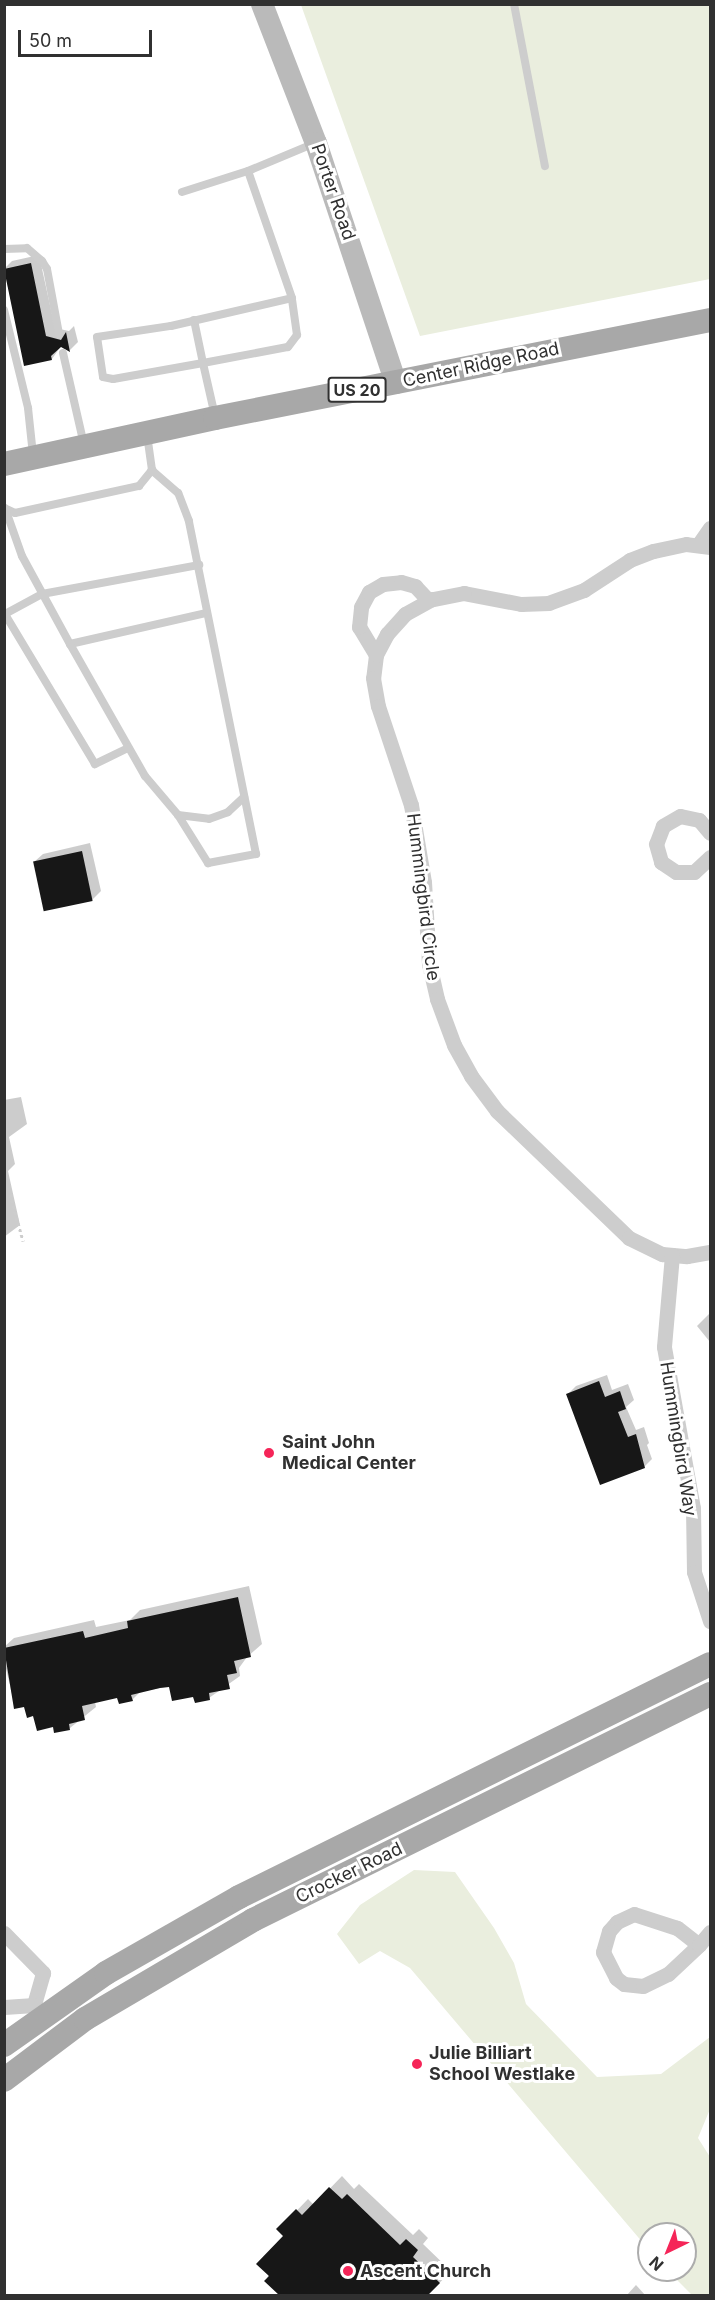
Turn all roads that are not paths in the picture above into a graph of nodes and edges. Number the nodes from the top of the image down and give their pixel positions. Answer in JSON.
{"nodes":[{"id":1,"x":262,"y":4,"type":"edge"},
{"id":2,"x":514,"y":4,"type":"edge"},
{"id":3,"x":316,"y":142,"type":"junction"},
{"id":4,"x":545,"y":165,"type":"dead end"},
{"id":5,"x":248,"y":171,"type":"junction"},
{"id":6,"x":182,"y":192,"type":"dead end"},
{"id":7,"x":4,"y":249,"type":"edge"},
{"id":8,"x":292,"y":298,"type":"junction"},
{"id":9,"x":4,"y":310,"type":"edge"},
{"id":10,"x":194,"y":320,"type":"junction"},
{"id":11,"x":711,"y":320,"type":"edge"},
{"id":12,"x":59,"y":334,"type":"dead end"},
{"id":13,"x":63,"y":353,"type":"dead end"},
{"id":14,"x":203,"y":363,"type":"junction"},
{"id":15,"x":396,"y":383,"type":"junction"},
{"id":16,"x":215,"y":418,"type":"junction"},
{"id":17,"x":147,"y":433,"type":"junction"},
{"id":18,"x":84,"y":446,"type":"junction"},
{"id":19,"x":33,"y":457,"type":"junction"},
{"id":20,"x":4,"y":464,"type":"edge"},
{"id":21,"x":152,"y":470,"type":"junction"},
{"id":22,"x":5,"y":508,"type":"edge"},
{"id":23,"x":711,"y":528,"type":"edge"},
{"id":24,"x":704,"y":546,"type":"edge"},
{"id":25,"x":199,"y":565,"type":"junction"},
{"id":26,"x":42,"y":594,"type":"junction"},
{"id":27,"x":428,"y":600,"type":"junction"},
{"id":28,"x":206,"y":613,"type":"junction"},
{"id":29,"x":70,"y":644,"type":"junction"},
{"id":30,"x":376,"y":656,"type":"junction"},
{"id":31,"x":128,"y":748,"type":"junction"},
{"id":32,"x":244,"y":798,"type":"junction"},
{"id":33,"x":178,"y":815,"type":"junction"},
{"id":34,"x":710,"y":831,"type":"edge"},
{"id":35,"x":711,"y":857,"type":"edge"},
{"id":36,"x":711,"y":1252,"type":"edge"},
{"id":37,"x":672,"y":1255,"type":"junction"},
{"id":38,"x":711,"y":1621,"type":"edge"},
{"id":39,"x":711,"y":1664,"type":"edge"},
{"id":40,"x":711,"y":1694,"type":"edge"},
{"id":41,"x":711,"y":1932,"type":"edge"},
{"id":42,"x":4,"y":1933,"type":"edge"},
{"id":43,"x":699,"y":1945,"type":"junction"},
{"id":44,"x":4,"y":2007,"type":"edge"},
{"id":45,"x":38,"y":2011,"type":"junction"},
{"id":46,"x":57,"y":2039,"type":"junction"},
{"id":47,"x":4,"y":2045,"type":"edge"},
{"id":48,"x":4,"y":2080,"type":"edge"}],
"edges":[{"from":1,"to":3,"type":"main road","name":"Porter Road"},
{"from":2,"to":4,"type":"lane"},
{"from":3,"to":5,"type":"lane"},
{"from":3,"to":15,"type":"main road","name":"Porter Road"},
{"from":5,"to":6,"type":"lane"},
{"from":5,"to":8,"type":"lane"},
{"from":7,"to":12,"type":"lane"},
{"from":8,"to":10,"type":"lane"},
{"from":8,"to":14,"type":"lane"},
{"from":9,"to":19,"type":"lane"},
{"from":10,"to":14,"type":"lane"},
{"from":10,"to":14,"type":"lane"},
{"from":11,"to":15,"type":"main road","name":"Center Ridge Road","number":"US 20"},
{"from":13,"to":18,"type":"lane"},
{"from":14,"to":16,"type":"lane"},
{"from":15,"to":16,"type":"main road","name":"Center Ridge Road","number":"US 20"},
{"from":16,"to":17,"type":"main road","name":"Center Ridge Road","number":"US 20"},
{"from":17,"to":18,"type":"main road","name":"Center Ridge Road","number":"US 20"},
{"from":17,"to":21,"type":"lane"},
{"from":18,"to":19,"type":"main road","name":"Center Ridge Road","number":"US 20"},
{"from":19,"to":20,"type":"main road","name":"Center Ridge Road","number":"US 20"},
{"from":21,"to":22,"type":"lane"},
{"from":21,"to":25,"type":"lane"},
{"from":22,"to":26,"type":"lane"},
{"from":23,"to":24,"type":"street","name":"Hummingbird Circle"},
{"from":24,"to":27,"type":"street","name":"Hummingbird Circle"},
{"from":25,"to":26,"type":"lane"},
{"from":25,"to":28,"type":"lane"},
{"from":26,"to":29,"type":"lane"},
{"from":26,"to":31,"type":"lane"},
{"from":27,"to":30,"type":"street","name":"Hummingbird Circle"},
{"from":27,"to":30,"type":"street"},
{"from":28,"to":29,"type":"lane"},
{"from":28,"to":32,"type":"lane"},
{"from":29,"to":31,"type":"lane"},
{"from":30,"to":37,"type":"street","name":"Hummingbird Circle"},
{"from":31,"to":33,"type":"lane"},
{"from":32,"to":33,"type":"lane"},
{"from":32,"to":33,"type":"lane"},
{"from":34,"to":35,"type":"street"},
{"from":36,"to":37,"type":"street","name":"Hummingbird Circle"},
{"from":37,"to":38,"type":"street","name":"Hummingbird Way"},
{"from":39,"to":45,"type":"main road","name":"Crocker Road"},
{"from":40,"to":46,"type":"main road","name":"Crocker Road"},
{"from":41,"to":43,"type":"street"},
{"from":42,"to":45,"type":"street"},
{"from":43,"to":43,"type":"street"},
{"from":44,"to":45,"type":"street"},
{"from":45,"to":46,"type":"street"},
{"from":45,"to":47,"type":"main road","name":"Crocker Road"},
{"from":46,"to":48,"type":"main road","name":"Crocker Road"}]}
